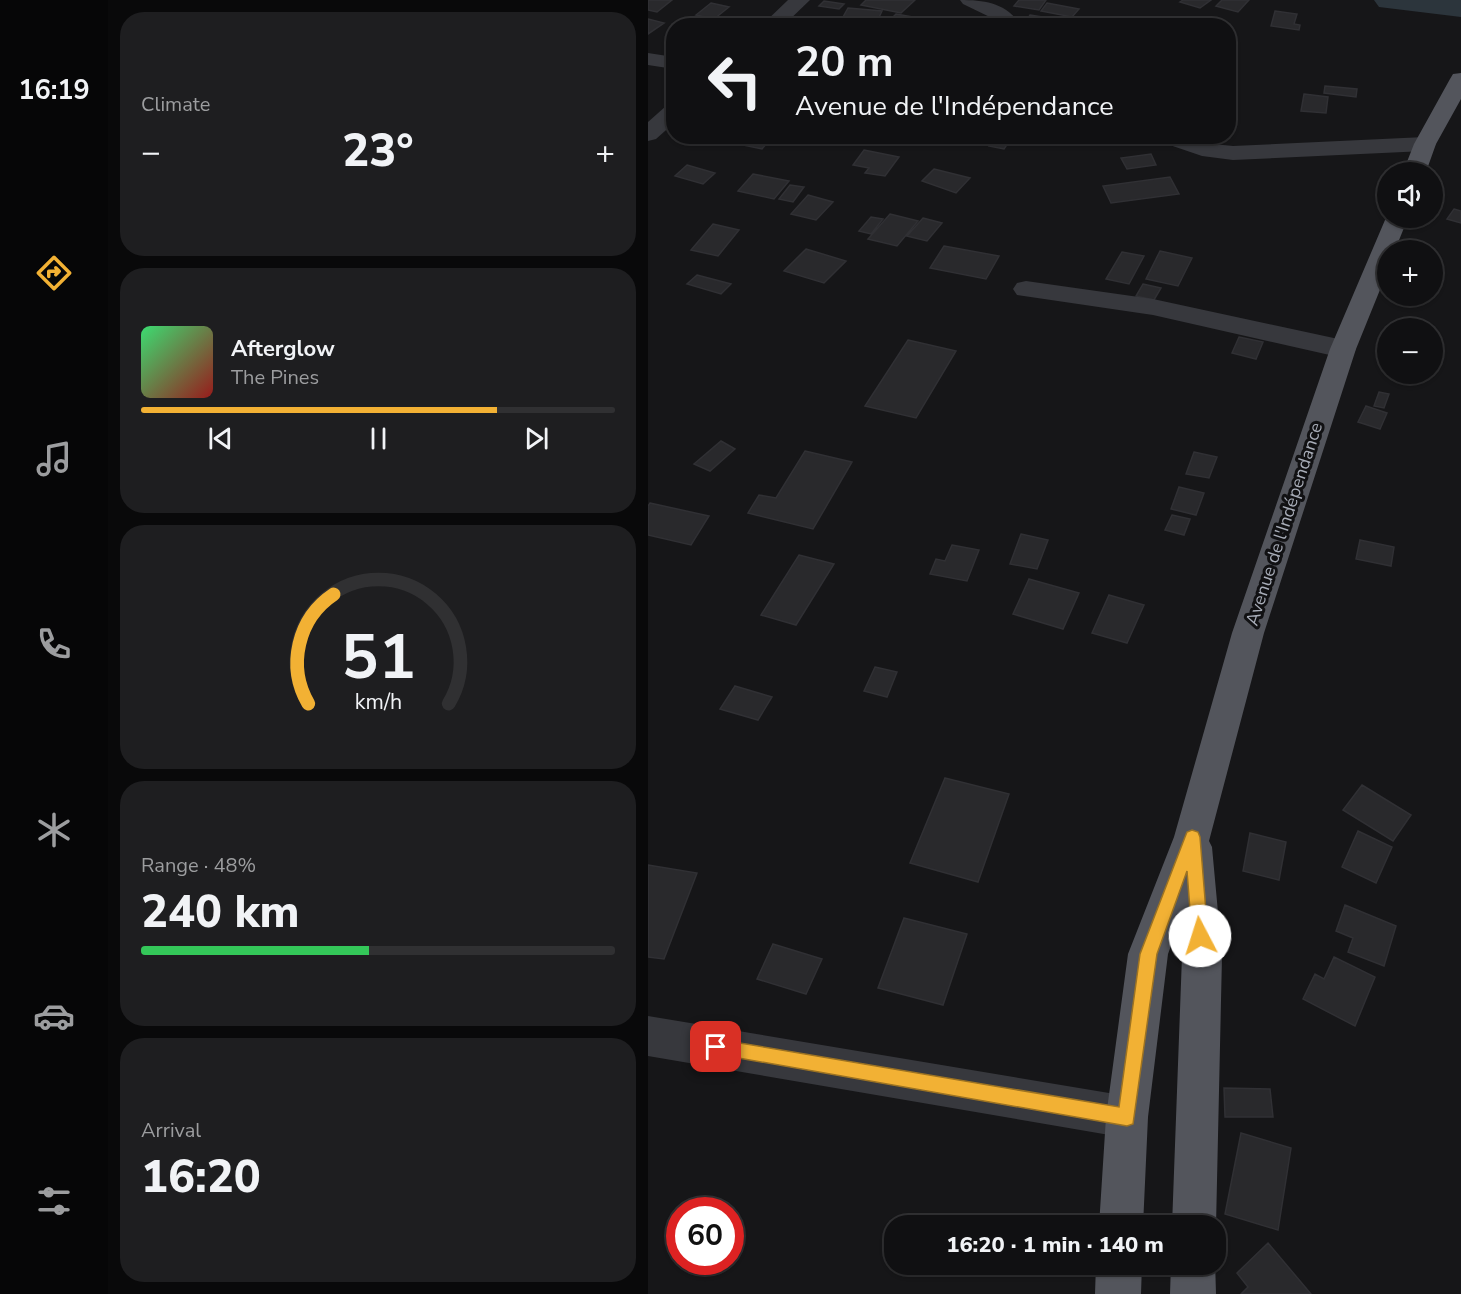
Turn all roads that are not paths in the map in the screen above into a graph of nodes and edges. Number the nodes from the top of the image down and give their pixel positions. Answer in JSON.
{"nodes":[{"id":1,"x":970,"y":0,"type":"edge"},
{"id":2,"x":773,"y":2,"type":"dead end"},
{"id":3,"x":796,"y":3,"type":"edge"},
{"id":4,"x":780,"y":18,"type":"edge"},
{"id":5,"x":1005,"y":18,"type":"edge"},
{"id":6,"x":648,"y":59,"type":"edge"},
{"id":7,"x":666,"y":62,"type":"edge"},
{"id":8,"x":1461,"y":79,"type":"edge"},
{"id":9,"x":666,"y":118,"type":"edge"},
{"id":10,"x":648,"y":134,"type":"edge"},
{"id":11,"x":1189,"y":144,"type":"edge"},
{"id":12,"x":1425,"y":144,"type":"junction"},
{"id":13,"x":1418,"y":162,"type":"edge"},
{"id":14,"x":1392,"y":228,"type":"edge"},
{"id":15,"x":1026,"y":289,"type":"dead end"},
{"id":16,"x":1343,"y":349,"type":"junction"},
{"id":17,"x":1192,"y":837,"type":"junction"},
{"id":18,"x":648,"y":1035,"type":"edge"},
{"id":19,"x":1127,"y":1118,"type":"junction"},
{"id":20,"x":1122,"y":1215,"type":"edge"},
{"id":21,"x":1194,"y":1215,"type":"edge"},
{"id":22,"x":1119,"y":1275,"type":"edge"},
{"id":23,"x":1194,"y":1275,"type":"edge"},
{"id":24,"x":1118,"y":1294,"type":"edge"},
{"id":25,"x":1193,"y":1294,"type":"edge"}],
"edges":[{"from":1,"to":5,"type":"street"},
{"from":2,"to":3,"type":"street"},
{"from":3,"to":4,"type":"street"},
{"from":6,"to":7,"type":"street"},
{"from":8,"to":12,"type":"main road"},
{"from":9,"to":10,"type":"street"},
{"from":11,"to":12,"type":"street"},
{"from":12,"to":13,"type":"main road"},
{"from":14,"to":16,"type":"main road","name":"Avenue de l'Indépendance"},
{"from":15,"to":16,"type":"street"},
{"from":16,"to":17,"type":"main road","name":"Avenue de l'Indépendance"},
{"from":17,"to":19,"type":"main road","name":"Avenue de l'Indépendance"},
{"from":17,"to":21,"type":"main road","name":"Avenue de l'Indépendance"},
{"from":18,"to":19,"type":"street"},
{"from":19,"to":20,"type":"main road","name":"Avenue de l'Indépendance"},
{"from":22,"to":24,"type":"main road"},
{"from":23,"to":25,"type":"main road"}]}
